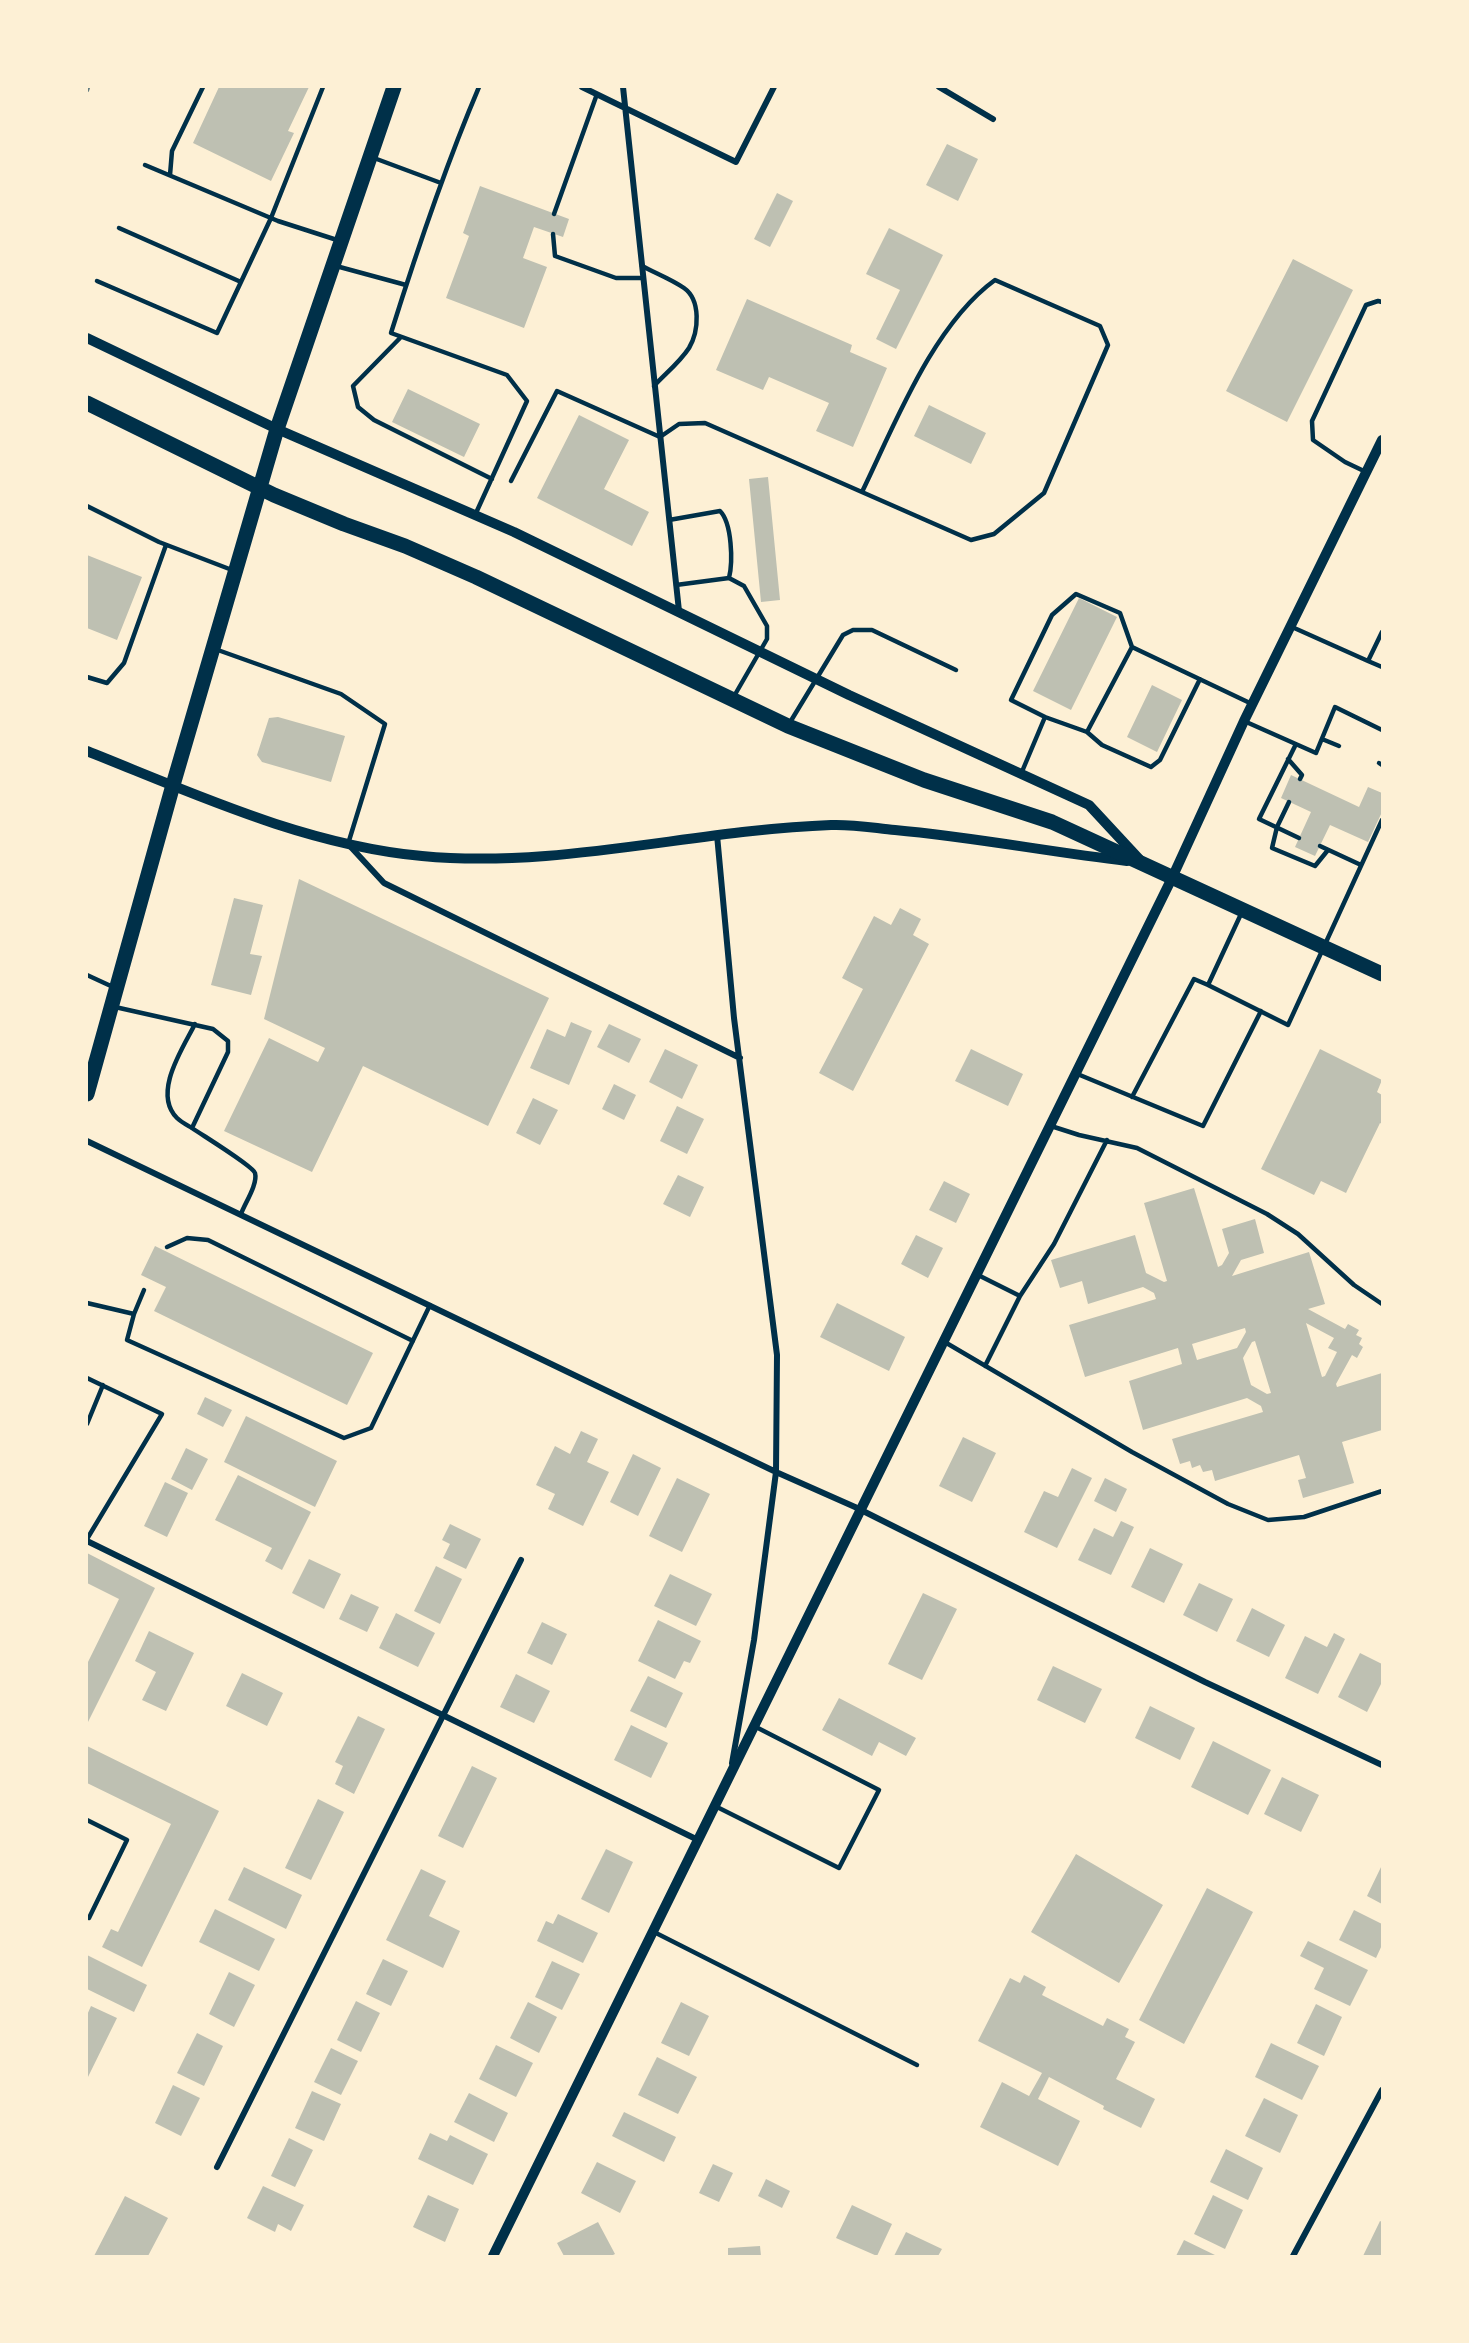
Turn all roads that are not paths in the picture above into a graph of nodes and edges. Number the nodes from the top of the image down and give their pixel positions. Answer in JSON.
{"nodes":[{"id":1,"x":203,"y":87,"type":"edge"},
{"id":2,"x":323,"y":87,"type":"edge"},
{"id":3,"x":394,"y":87,"type":"edge"},
{"id":4,"x":479,"y":87,"type":"edge"},
{"id":5,"x":582,"y":87,"type":"edge"},
{"id":6,"x":623,"y":87,"type":"edge"},
{"id":7,"x":774,"y":87,"type":"edge"},
{"id":8,"x":939,"y":87,"type":"edge"},
{"id":9,"x":597,"y":94,"type":"junction"},
{"id":10,"x":625,"y":108,"type":"junction"},
{"id":11,"x":993,"y":119,"type":"dead end"},
{"id":12,"x":369,"y":156,"type":"junction"},
{"id":13,"x":145,"y":165,"type":"dead end"},
{"id":14,"x":170,"y":176,"type":"junction"},
{"id":15,"x":441,"y":183,"type":"junction"},
{"id":16,"x":554,"y":214,"type":"dead end"},
{"id":17,"x":271,"y":218,"type":"junction"},
{"id":18,"x":119,"y":228,"type":"dead end"},
{"id":19,"x":553,"y":234,"type":"dead end"},
{"id":20,"x":340,"y":241,"type":"junction"},
{"id":21,"x":332,"y":265,"type":"junction"},
{"id":22,"x":642,"y":266,"type":"junction"},
{"id":23,"x":643,"y":278,"type":"junction"},
{"id":24,"x":97,"y":281,"type":"dead end"},
{"id":25,"x":241,"y":282,"type":"junction"},
{"id":26,"x":406,"y":285,"type":"junction"},
{"id":27,"x":1382,"y":302,"type":"edge"},
{"id":28,"x":401,"y":337,"type":"junction"},
{"id":29,"x":87,"y":338,"type":"edge"},
{"id":30,"x":654,"y":386,"type":"junction"},
{"id":31,"x":87,"y":404,"type":"edge"},
{"id":32,"x":277,"y":429,"type":"junction"},
{"id":33,"x":660,"y":437,"type":"junction"},
{"id":34,"x":1382,"y":440,"type":"edge"},
{"id":35,"x":1366,"y":472,"type":"junction"},
{"id":36,"x":492,"y":479,"type":"junction"},
{"id":37,"x":511,"y":481,"type":"dead end"},
{"id":38,"x":862,"y":492,"type":"junction"},
{"id":39,"x":87,"y":506,"type":"edge"},
{"id":40,"x":475,"y":516,"type":"junction"},
{"id":41,"x":669,"y":519,"type":"junction"},
{"id":42,"x":165,"y":545,"type":"junction"},
{"id":43,"x":235,"y":571,"type":"junction"},
{"id":44,"x":729,"y":578,"type":"junction"},
{"id":45,"x":676,"y":585,"type":"junction"},
{"id":46,"x":679,"y":611,"type":"junction"},
{"id":47,"x":1290,"y":626,"type":"junction"},
{"id":48,"x":1382,"y":632,"type":"edge"},
{"id":49,"x":1132,"y":646,"type":"junction"},
{"id":50,"x":212,"y":648,"type":"junction"},
{"id":51,"x":759,"y":651,"type":"junction"},
{"id":52,"x":1368,"y":661,"type":"junction"},
{"id":53,"x":1382,"y":667,"type":"edge"},
{"id":54,"x":956,"y":670,"type":"dead end"},
{"id":55,"x":87,"y":677,"type":"edge"},
{"id":56,"x":816,"y":679,"type":"junction"},
{"id":57,"x":1200,"y":679,"type":"junction"},
{"id":58,"x":733,"y":700,"type":"junction"},
{"id":59,"x":1252,"y":704,"type":"junction"},
{"id":60,"x":1045,"y":717,"type":"junction"},
{"id":61,"x":1244,"y":721,"type":"junction"},
{"id":62,"x":788,"y":726,"type":"junction"},
{"id":63,"x":1382,"y":730,"type":"edge"},
{"id":64,"x":1087,"y":732,"type":"junction"},
{"id":65,"x":1322,"y":739,"type":"junction"},
{"id":66,"x":1296,"y":744,"type":"junction"},
{"id":67,"x":1339,"y":746,"type":"dead end"},
{"id":68,"x":87,"y":751,"type":"edge"},
{"id":69,"x":1288,"y":759,"type":"junction"},
{"id":70,"x":1021,"y":774,"type":"junction"},
{"id":71,"x":1300,"y":779,"type":"dead end"},
{"id":72,"x":173,"y":785,"type":"junction"},
{"id":73,"x":1289,"y":802,"type":"dead end"},
{"id":74,"x":1382,"y":820,"type":"edge"},
{"id":75,"x":1277,"y":827,"type":"junction"},
{"id":76,"x":717,"y":834,"type":"junction"},
{"id":77,"x":1299,"y":838,"type":"dead end"},
{"id":78,"x":348,"y":844,"type":"junction"},
{"id":79,"x":1320,"y":846,"type":"dead end"},
{"id":80,"x":1328,"y":850,"type":"junction"},
{"id":81,"x":1142,"y":862,"type":"junction"},
{"id":82,"x":1361,"y":865,"type":"junction"},
{"id":83,"x":1172,"y":878,"type":"junction"},
{"id":84,"x":1243,"y":910,"type":"junction"},
{"id":85,"x":1324,"y":947,"type":"junction"},
{"id":86,"x":1382,"y":974,"type":"edge"},
{"id":87,"x":87,"y":975,"type":"edge"},
{"id":88,"x":1208,"y":985,"type":"junction"},
{"id":89,"x":116,"y":989,"type":"junction"},
{"id":90,"x":111,"y":1006,"type":"junction"},
{"id":91,"x":1261,"y":1011,"type":"junction"},
{"id":92,"x":195,"y":1024,"type":"junction"},
{"id":93,"x":741,"y":1058,"type":"junction"},
{"id":94,"x":1075,"y":1073,"type":"junction"},
{"id":95,"x":90,"y":1074,"type":"edge"},
{"id":96,"x":87,"y":1094,"type":"edge"},
{"id":97,"x":1132,"y":1097,"type":"junction"},
{"id":98,"x":1050,"y":1125,"type":"junction"},
{"id":99,"x":192,"y":1128,"type":"junction"},
{"id":100,"x":1107,"y":1140,"type":"junction"},
{"id":101,"x":87,"y":1141,"type":"edge"},
{"id":102,"x":241,"y":1214,"type":"junction"},
{"id":103,"x":167,"y":1247,"type":"dead end"},
{"id":104,"x":976,"y":1274,"type":"junction"},
{"id":105,"x":144,"y":1290,"type":"dead end"},
{"id":106,"x":1020,"y":1296,"type":"junction"},
{"id":107,"x":87,"y":1303,"type":"edge"},
{"id":108,"x":1382,"y":1304,"type":"edge"},
{"id":109,"x":430,"y":1305,"type":"junction"},
{"id":110,"x":134,"y":1314,"type":"junction"},
{"id":111,"x":414,"y":1341,"type":"junction"},
{"id":112,"x":944,"y":1341,"type":"junction"},
{"id":113,"x":986,"y":1366,"type":"junction"},
{"id":114,"x":87,"y":1378,"type":"edge"},
{"id":115,"x":103,"y":1385,"type":"junction"},
{"id":116,"x":87,"y":1424,"type":"edge"},
{"id":117,"x":776,"y":1472,"type":"junction"},
{"id":118,"x":1382,"y":1491,"type":"edge"},
{"id":119,"x":861,"y":1509,"type":"junction"},
{"id":120,"x":87,"y":1540,"type":"edge"},
{"id":121,"x":521,"y":1560,"type":"dead end"},
{"id":122,"x":443,"y":1717,"type":"junction"},
{"id":123,"x":754,"y":1726,"type":"junction"},
{"id":124,"x":1382,"y":1765,"type":"edge"},
{"id":125,"x":730,"y":1775,"type":"junction"},
{"id":126,"x":715,"y":1806,"type":"junction"},
{"id":127,"x":87,"y":1820,"type":"edge"},
{"id":128,"x":698,"y":1840,"type":"junction"},
{"id":129,"x":87,"y":1917,"type":"edge"},
{"id":130,"x":653,"y":1931,"type":"junction"},
{"id":131,"x":917,"y":2064,"type":"dead end"},
{"id":132,"x":1382,"y":2090,"type":"edge"},
{"id":133,"x":217,"y":2167,"type":"dead end"},
{"id":134,"x":493,"y":2256,"type":"edge"},
{"id":135,"x":1293,"y":2256,"type":"edge"}],
"edges":[{"from":1,"to":14,"type":"lane"},
{"from":2,"to":17,"type":"lane"},
{"from":3,"to":12,"type":"main road"},
{"from":4,"to":15,"type":"lane"},
{"from":5,"to":9,"type":"street"},
{"from":6,"to":10,"type":"street"},
{"from":7,"to":10,"type":"street"},
{"from":8,"to":11,"type":"street"},
{"from":9,"to":10,"type":"street"},
{"from":9,"to":16,"type":"lane"},
{"from":10,"to":22,"type":"street"},
{"from":12,"to":15,"type":"lane"},
{"from":12,"to":20,"type":"main road"},
{"from":13,"to":14,"type":"lane"},
{"from":14,"to":17,"type":"lane"},
{"from":15,"to":26,"type":"lane"},
{"from":17,"to":20,"type":"lane"},
{"from":17,"to":25,"type":"lane"},
{"from":18,"to":25,"type":"lane"},
{"from":19,"to":23,"type":"lane"},
{"from":20,"to":21,"type":"main road"},
{"from":21,"to":26,"type":"lane"},
{"from":21,"to":32,"type":"main road"},
{"from":22,"to":23,"type":"street"},
{"from":22,"to":30,"type":"lane"},
{"from":23,"to":30,"type":"street"},
{"from":24,"to":25,"type":"lane"},
{"from":26,"to":28,"type":"lane"},
{"from":27,"to":35,"type":"lane"},
{"from":28,"to":36,"type":"lane"},
{"from":28,"to":36,"type":"lane"},
{"from":29,"to":32,"type":"street"},
{"from":30,"to":33,"type":"street"},
{"from":31,"to":58,"type":"main road"},
{"from":32,"to":40,"type":"street"},
{"from":32,"to":43,"type":"main road"},
{"from":33,"to":37,"type":"lane"},
{"from":33,"to":38,"type":"lane"},
{"from":33,"to":41,"type":"street"},
{"from":34,"to":35,"type":"street"},
{"from":35,"to":47,"type":"street"},
{"from":36,"to":40,"type":"lane"},
{"from":38,"to":38,"type":"lane"},
{"from":39,"to":42,"type":"lane"},
{"from":40,"to":46,"type":"street"},
{"from":41,"to":44,"type":"lane"},
{"from":41,"to":45,"type":"street"},
{"from":42,"to":43,"type":"lane"},
{"from":42,"to":55,"type":"lane"},
{"from":43,"to":50,"type":"main road"},
{"from":44,"to":45,"type":"lane"},
{"from":44,"to":51,"type":"lane"},
{"from":45,"to":46,"type":"street"},
{"from":46,"to":51,"type":"street"},
{"from":47,"to":52,"type":"lane"},
{"from":47,"to":59,"type":"street"},
{"from":48,"to":52,"type":"lane"},
{"from":49,"to":57,"type":"lane"},
{"from":49,"to":60,"type":"lane"},
{"from":49,"to":64,"type":"lane"},
{"from":50,"to":72,"type":"main road"},
{"from":50,"to":78,"type":"lane"},
{"from":51,"to":56,"type":"street"},
{"from":51,"to":58,"type":"lane"},
{"from":52,"to":53,"type":"lane"},
{"from":54,"to":56,"type":"lane"},
{"from":56,"to":62,"type":"lane"},
{"from":56,"to":70,"type":"street"},
{"from":57,"to":59,"type":"lane"},
{"from":57,"to":64,"type":"lane"},
{"from":58,"to":62,"type":"main road"},
{"from":59,"to":61,"type":"street"},
{"from":60,"to":64,"type":"lane"},
{"from":60,"to":70,"type":"lane"},
{"from":61,"to":66,"type":"lane"},
{"from":61,"to":83,"type":"street"},
{"from":62,"to":81,"type":"main road"},
{"from":63,"to":65,"type":"lane"},
{"from":65,"to":66,"type":"lane"},
{"from":65,"to":67,"type":"lane"},
{"from":66,"to":69,"type":"lane"},
{"from":68,"to":72,"type":"street"},
{"from":69,"to":71,"type":"lane"},
{"from":69,"to":75,"type":"lane"},
{"from":70,"to":81,"type":"street"},
{"from":72,"to":78,"type":"street"},
{"from":72,"to":89,"type":"main road"},
{"from":73,"to":75,"type":"lane"},
{"from":74,"to":82,"type":"lane"},
{"from":75,"to":77,"type":"lane"},
{"from":75,"to":80,"type":"lane"},
{"from":76,"to":78,"type":"street"},
{"from":76,"to":81,"type":"street"},
{"from":76,"to":93,"type":"street"},
{"from":78,"to":93,"type":"street"},
{"from":79,"to":80,"type":"lane"},
{"from":80,"to":82,"type":"lane"},
{"from":81,"to":83,"type":"main road"},
{"from":82,"to":85,"type":"lane"},
{"from":83,"to":84,"type":"main road"},
{"from":83,"to":94,"type":"street"},
{"from":84,"to":85,"type":"main road"},
{"from":84,"to":88,"type":"lane"},
{"from":85,"to":86,"type":"main road"},
{"from":85,"to":91,"type":"lane"},
{"from":87,"to":89,"type":"lane"},
{"from":88,"to":91,"type":"lane"},
{"from":88,"to":97,"type":"lane"},
{"from":89,"to":90,"type":"main road"},
{"from":90,"to":92,"type":"lane"},
{"from":90,"to":95,"type":"main road"},
{"from":91,"to":97,"type":"lane"},
{"from":92,"to":99,"type":"lane"},
{"from":92,"to":99,"type":"lane"},
{"from":93,"to":117,"type":"street"},
{"from":94,"to":97,"type":"lane"},
{"from":94,"to":98,"type":"street"},
{"from":95,"to":96,"type":"main road"},
{"from":98,"to":100,"type":"lane"},
{"from":98,"to":104,"type":"street"},
{"from":99,"to":102,"type":"lane"},
{"from":100,"to":106,"type":"lane"},
{"from":100,"to":108,"type":"lane"},
{"from":101,"to":102,"type":"street"},
{"from":102,"to":109,"type":"street"},
{"from":103,"to":111,"type":"lane"},
{"from":104,"to":106,"type":"lane"},
{"from":104,"to":112,"type":"street"},
{"from":105,"to":110,"type":"lane"},
{"from":106,"to":113,"type":"lane"},
{"from":107,"to":110,"type":"lane"},
{"from":109,"to":111,"type":"lane"},
{"from":109,"to":117,"type":"street"},
{"from":110,"to":111,"type":"lane"},
{"from":112,"to":113,"type":"lane"},
{"from":112,"to":119,"type":"street"},
{"from":113,"to":118,"type":"lane"},
{"from":114,"to":115,"type":"lane"},
{"from":115,"to":116,"type":"lane"},
{"from":115,"to":120,"type":"lane"},
{"from":117,"to":119,"type":"street"},
{"from":117,"to":125,"type":"street"},
{"from":119,"to":123,"type":"street"},
{"from":119,"to":124,"type":"street"},
{"from":120,"to":122,"type":"street"},
{"from":121,"to":122,"type":"street"},
{"from":122,"to":128,"type":"street"},
{"from":122,"to":133,"type":"street"},
{"from":123,"to":125,"type":"street"},
{"from":123,"to":126,"type":"lane"},
{"from":125,"to":126,"type":"street"},
{"from":126,"to":128,"type":"street"},
{"from":127,"to":129,"type":"lane"},
{"from":128,"to":130,"type":"street"},
{"from":130,"to":131,"type":"lane"},
{"from":130,"to":134,"type":"street"},
{"from":132,"to":135,"type":"street"}]}
